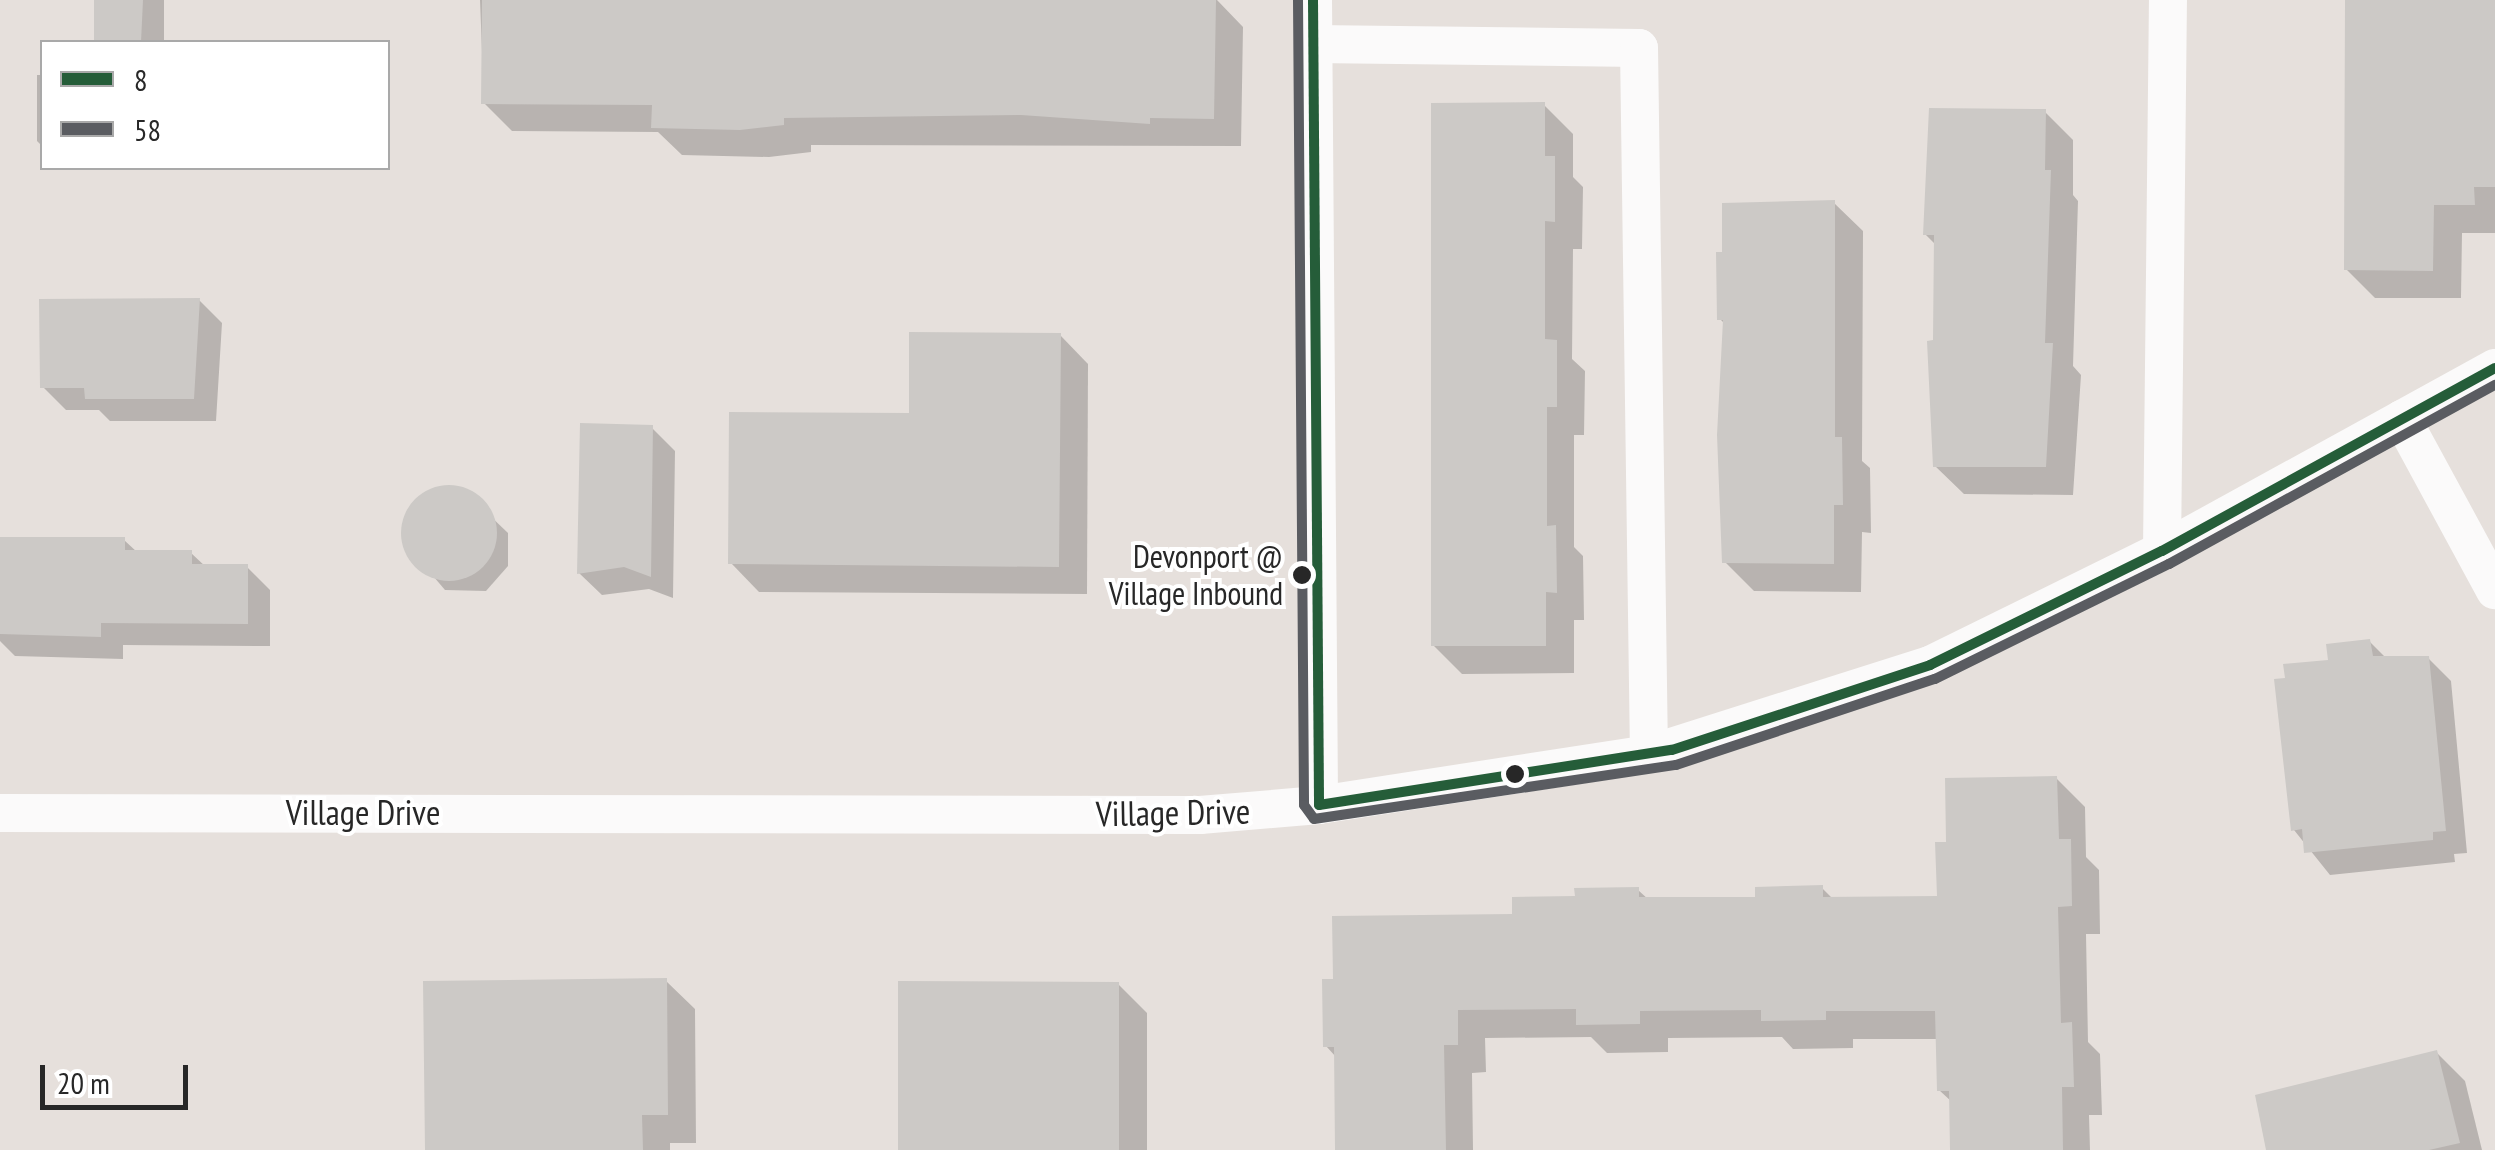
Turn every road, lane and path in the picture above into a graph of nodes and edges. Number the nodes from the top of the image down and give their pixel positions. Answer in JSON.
{"nodes":[{"id":1,"x":1313,"y":0,"type":"edge"},
{"id":2,"x":2168,"y":0,"type":"edge"},
{"id":3,"x":1314,"y":44,"type":"junction"},
{"id":4,"x":2495,"y":368,"type":"edge"},
{"id":5,"x":2402,"y":419,"type":"junction"},
{"id":6,"x":2162,"y":551,"type":"junction"},
{"id":7,"x":2495,"y":590,"type":"edge"},
{"id":8,"x":1649,"y":754,"type":"junction"},
{"id":9,"x":1319,"y":805,"type":"junction"},
{"id":10,"x":0,"y":813,"type":"edge"}],
"edges":[{"from":1,"to":3,"type":"street"},
{"from":2,"to":6,"type":"street"},
{"from":3,"to":8,"type":"street"},
{"from":3,"to":9,"type":"street"},
{"from":4,"to":5,"type":"street","name":"Village Drive"},
{"from":5,"to":6,"type":"street","name":"Village Drive"},
{"from":5,"to":7,"type":"street"},
{"from":6,"to":8,"type":"street","name":"Village Drive"},
{"from":8,"to":9,"type":"street","name":"Village Drive"},
{"from":9,"to":10,"type":"street","name":"Village Drive"}]}
